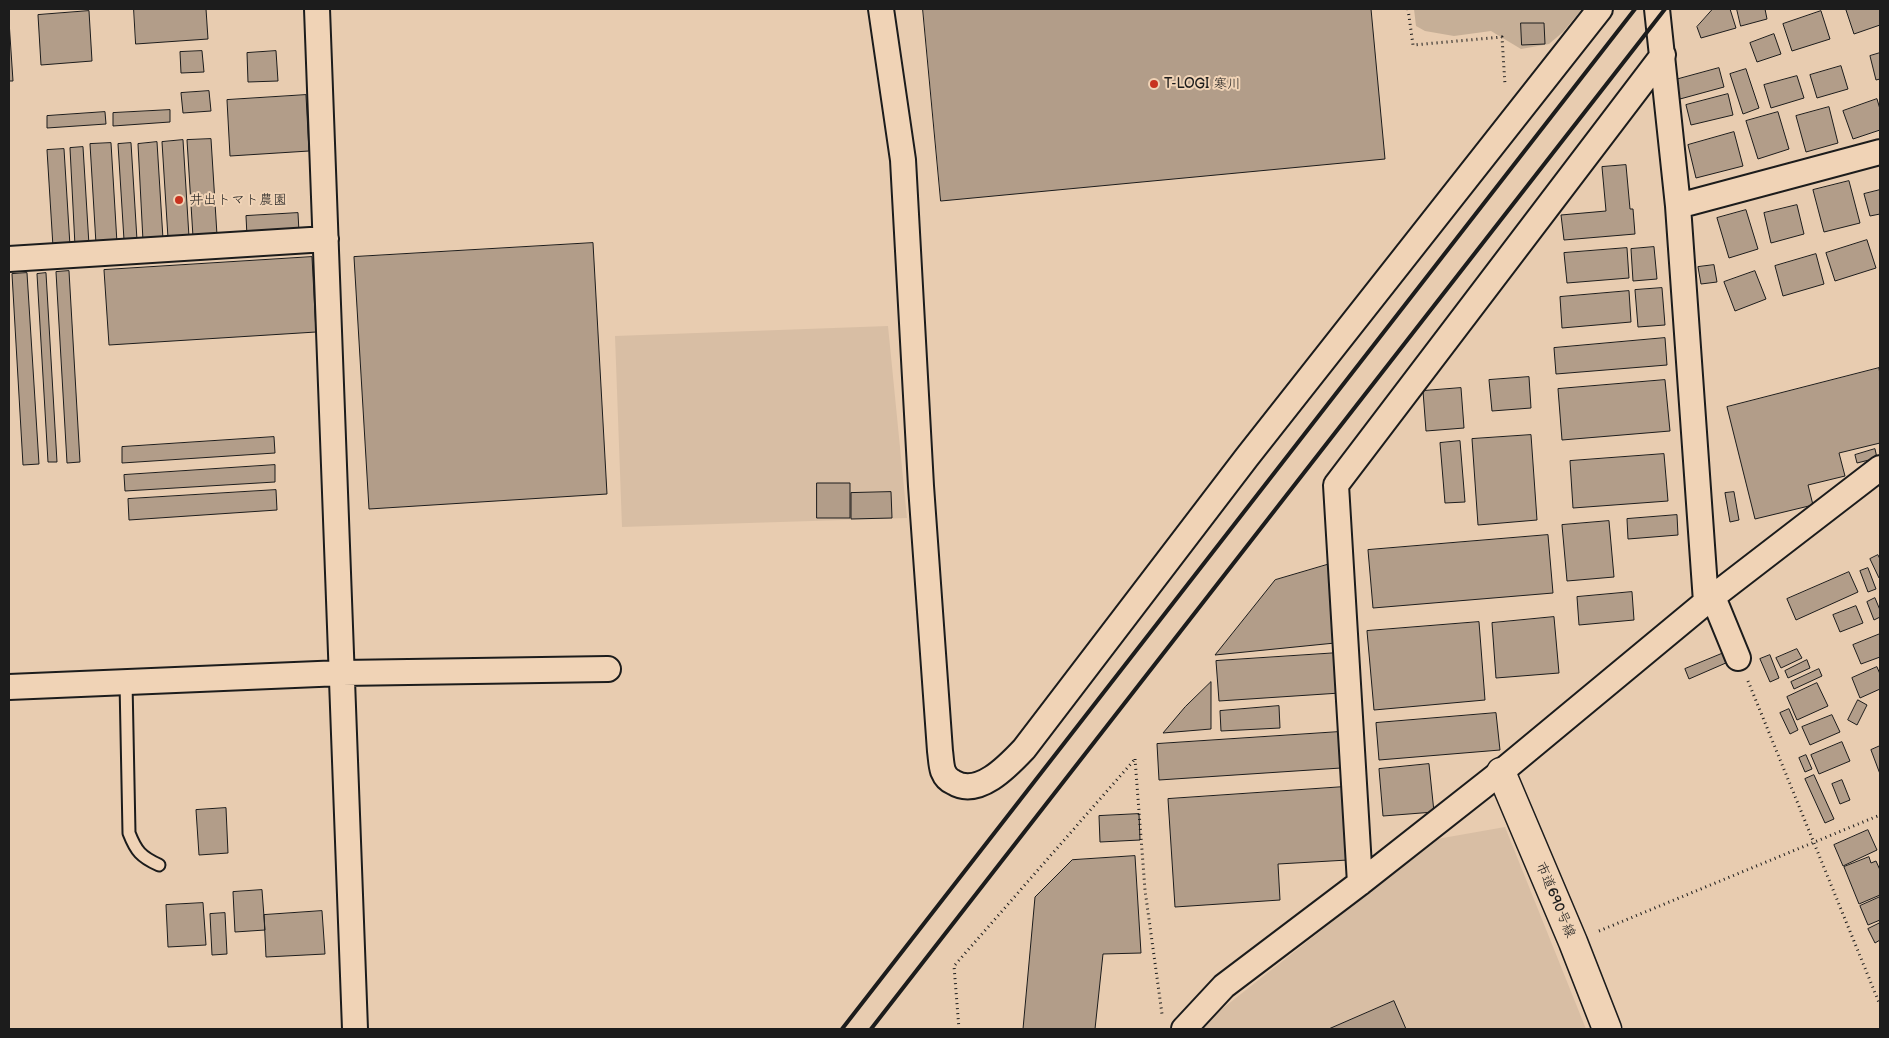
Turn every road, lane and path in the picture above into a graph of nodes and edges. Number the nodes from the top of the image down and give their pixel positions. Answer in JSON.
{"nodes":[{"id":1,"x":317,"y":9,"type":"edge"},
{"id":2,"x":881,"y":9,"type":"edge"},
{"id":3,"x":1408,"y":9,"type":"edge"},
{"id":4,"x":1600,"y":9,"type":"edge"},
{"id":5,"x":1657,"y":9,"type":"edge"},
{"id":6,"x":1663,"y":55,"type":"junction"},
{"id":7,"x":1508,"y":126,"type":"junction"},
{"id":8,"x":1880,"y":152,"type":"edge"},
{"id":9,"x":1678,"y":206,"type":"junction"},
{"id":10,"x":326,"y":239,"type":"junction"},
{"id":11,"x":9,"y":259,"type":"edge"},
{"id":12,"x":1880,"y":468,"type":"edge"},
{"id":13,"x":1710,"y":600,"type":"junction"},
{"id":14,"x":1738,"y":658,"type":"joint"},
{"id":15,"x":608,"y":670,"type":"dead end"},
{"id":16,"x":342,"y":673,"type":"junction"},
{"id":17,"x":126,"y":682,"type":"junction"},
{"id":18,"x":9,"y":687,"type":"edge"},
{"id":19,"x":1501,"y":772,"type":"junction"},
{"id":20,"x":1880,"y":815,"type":"edge"},
{"id":21,"x":1815,"y":843,"type":"junction"},
{"id":22,"x":159,"y":865,"type":"dead end"},
{"id":23,"x":1360,"y":883,"type":"junction"},
{"id":24,"x":1573,"y":942,"type":"junction"},
{"id":25,"x":1880,"y":1005,"type":"edge"},
{"id":26,"x":1162,"y":1020,"type":"dead end"},
{"id":27,"x":355,"y":1029,"type":"edge"},
{"id":28,"x":959,"y":1029,"type":"edge"},
{"id":29,"x":1184,"y":1029,"type":"edge"},
{"id":30,"x":1607,"y":1029,"type":"edge"}],
"edges":[{"from":1,"to":10,"type":"street"},
{"from":2,"to":7,"type":"street"},
{"from":3,"to":7,"type":"path"},
{"from":4,"to":7,"type":"street"},
{"from":5,"to":6,"type":"street"},
{"from":6,"to":9,"type":"street"},
{"from":6,"to":23,"type":"street"},
{"from":8,"to":9,"type":"street"},
{"from":9,"to":13,"type":"street"},
{"from":10,"to":11,"type":"street"},
{"from":10,"to":16,"type":"street"},
{"from":12,"to":13,"type":"street"},
{"from":13,"to":14,"type":"street"},
{"from":13,"to":19,"type":"street"},
{"from":14,"to":21,"type":"path"},
{"from":15,"to":16,"type":"street"},
{"from":16,"to":17,"type":"street"},
{"from":16,"to":27,"type":"street"},
{"from":17,"to":18,"type":"street"},
{"from":17,"to":22,"type":"lane"},
{"from":19,"to":23,"type":"street"},
{"from":19,"to":24,"type":"street","name":"市道690号線"},
{"from":20,"to":21,"type":"path"},
{"from":21,"to":24,"type":"path"},
{"from":21,"to":25,"type":"path"},
{"from":23,"to":29,"type":"street"},
{"from":24,"to":30,"type":"street","name":"市道690号線"},
{"from":26,"to":28,"type":"path"}]}
